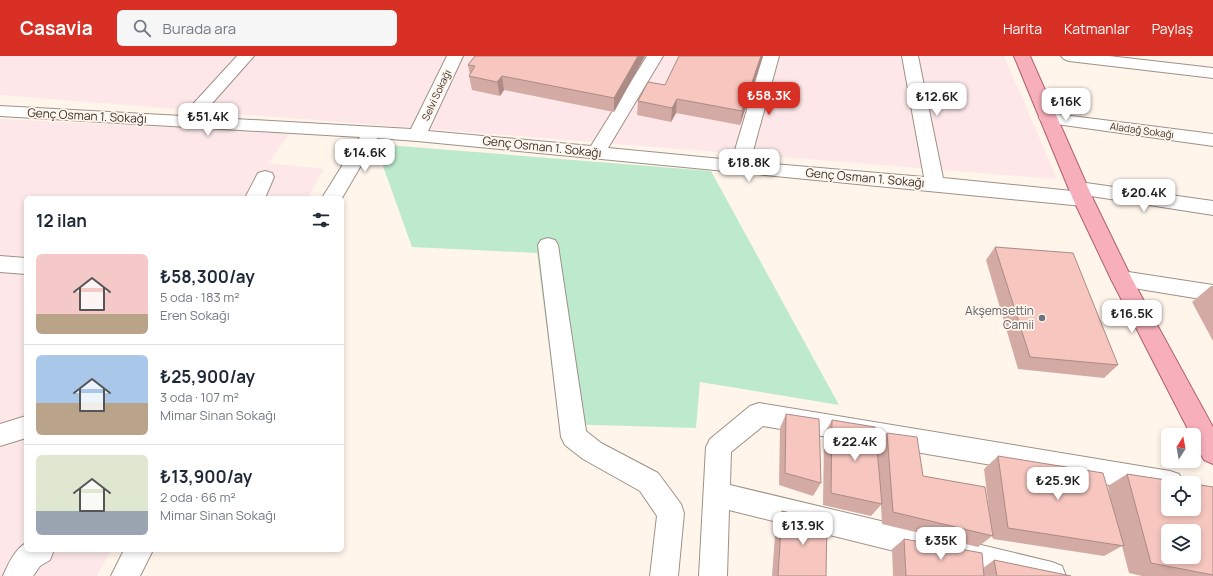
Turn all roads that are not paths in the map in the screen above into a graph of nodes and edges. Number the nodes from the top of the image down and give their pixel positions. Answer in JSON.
{"nodes":[{"id":1,"x":246,"y":56,"type":"edge"},
{"id":2,"x":455,"y":56,"type":"edge"},
{"id":3,"x":655,"y":56,"type":"edge"},
{"id":4,"x":771,"y":56,"type":"edge"},
{"id":5,"x":910,"y":56,"type":"edge"},
{"id":6,"x":1022,"y":56,"type":"edge"},
{"id":7,"x":1070,"y":56,"type":"edge"},
{"id":8,"x":1132,"y":60,"type":"edge"},
{"id":9,"x":1213,"y":73,"type":"edge"},
{"id":10,"x":0,"y":111,"type":"edge"},
{"id":11,"x":1048,"y":118,"type":"junction"},
{"id":12,"x":186,"y":122,"type":"junction"},
{"id":13,"x":370,"y":133,"type":"junction"},
{"id":14,"x":417,"y":134,"type":"junction"},
{"id":15,"x":1213,"y":140,"type":"edge"},
{"id":16,"x":596,"y":153,"type":"junction"},
{"id":17,"x":739,"y":167,"type":"junction"},
{"id":18,"x":265,"y":177,"type":"dead end"},
{"id":19,"x":935,"y":184,"type":"junction"},
{"id":20,"x":1081,"y":194,"type":"junction"},
{"id":21,"x":256,"y":196,"type":"edge"},
{"id":22,"x":333,"y":196,"type":"edge"},
{"id":23,"x":1213,"y":208,"type":"edge"},
{"id":24,"x":548,"y":245,"type":"dead end"},
{"id":25,"x":0,"y":264,"type":"edge"},
{"id":26,"x":24,"y":266,"type":"edge"},
{"id":27,"x":1122,"y":279,"type":"junction"},
{"id":28,"x":1213,"y":293,"type":"edge"},
{"id":29,"x":24,"y":428,"type":"edge"},
{"id":30,"x":0,"y":434,"type":"edge"},
{"id":31,"x":1213,"y":452,"type":"edge"},
{"id":32,"x":1161,"y":481,"type":"edge"},
{"id":33,"x":717,"y":494,"type":"junction"},
{"id":34,"x":37,"y":552,"type":"edge"},
{"id":35,"x":138,"y":552,"type":"edge"},
{"id":36,"x":17,"y":576,"type":"edge"},
{"id":37,"x":125,"y":576,"type":"edge"},
{"id":38,"x":664,"y":576,"type":"edge"},
{"id":39,"x":713,"y":576,"type":"edge"},
{"id":40,"x":1052,"y":576,"type":"edge"}],
"edges":[{"from":1,"to":12,"type":"street"},
{"from":2,"to":14,"type":"street","name":"Selvi Sokağı"},
{"from":3,"to":16,"type":"street"},
{"from":4,"to":17,"type":"street"},
{"from":5,"to":19,"type":"street"},
{"from":6,"to":11,"type":"main road"},
{"from":7,"to":8,"type":"street"},
{"from":8,"to":9,"type":"street"},
{"from":10,"to":12,"type":"street","name":"Genç Osman 1. Sokağı"},
{"from":11,"to":15,"type":"street","name":"Aladağ Sokağı"},
{"from":11,"to":20,"type":"main road"},
{"from":12,"to":13,"type":"street","name":"Genç Osman 1. Sokağı"},
{"from":13,"to":14,"type":"street","name":"Genç Osman 1. Sokağı"},
{"from":13,"to":22,"type":"street"},
{"from":14,"to":16,"type":"street","name":"Genç Osman 1. Sokağı"},
{"from":16,"to":17,"type":"street","name":"Genç Osman 1. Sokağı"},
{"from":17,"to":19,"type":"street","name":"Genç Osman 1. Sokağı"},
{"from":18,"to":21,"type":"street"},
{"from":19,"to":20,"type":"street","name":"Genç Osman 1. Sokağı"},
{"from":20,"to":23,"type":"street","name":"Genç Osman 1. Sokağı"},
{"from":20,"to":27,"type":"main road"},
{"from":24,"to":38,"type":"street"},
{"from":25,"to":26,"type":"street"},
{"from":27,"to":28,"type":"street"},
{"from":27,"to":31,"type":"main road"},
{"from":29,"to":30,"type":"street"},
{"from":32,"to":33,"type":"street"},
{"from":33,"to":39,"type":"street"},
{"from":33,"to":40,"type":"street"},
{"from":34,"to":36,"type":"street"},
{"from":35,"to":37,"type":"street"}]}
